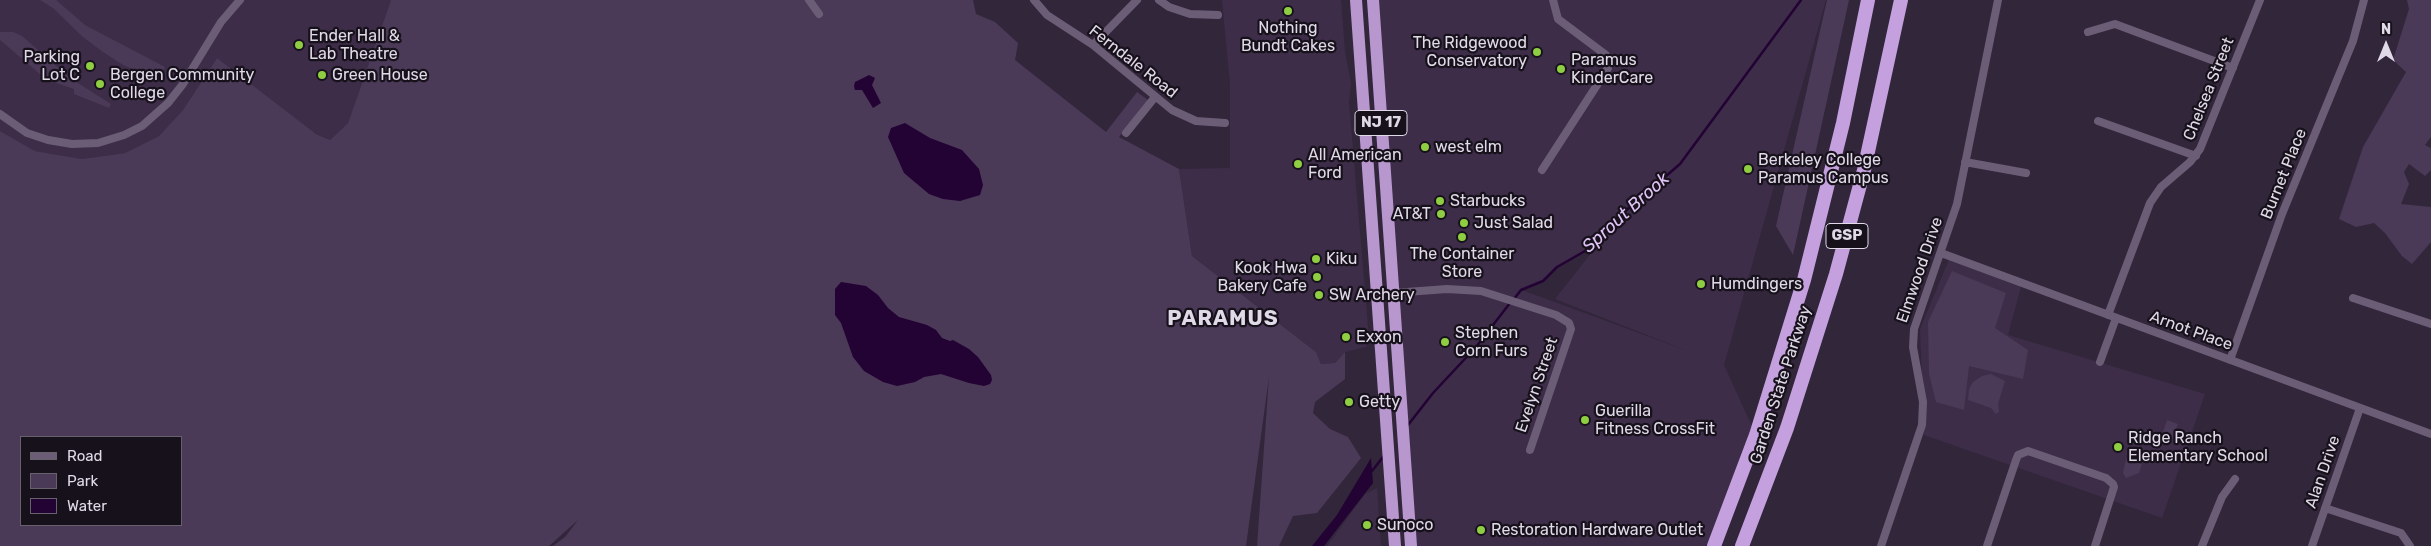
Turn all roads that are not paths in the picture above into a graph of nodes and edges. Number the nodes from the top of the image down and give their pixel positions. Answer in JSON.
{"nodes":[{"id":1,"x":240,"y":0,"type":"edge"},
{"id":2,"x":809,"y":0,"type":"edge"},
{"id":3,"x":1034,"y":0,"type":"edge"},
{"id":4,"x":1137,"y":0,"type":"edge"},
{"id":5,"x":1159,"y":0,"type":"edge"},
{"id":6,"x":1356,"y":0,"type":"edge"},
{"id":7,"x":1373,"y":0,"type":"edge"},
{"id":8,"x":1553,"y":0,"type":"edge"},
{"id":9,"x":1868,"y":0,"type":"edge"},
{"id":10,"x":1901,"y":0,"type":"edge"},
{"id":11,"x":1998,"y":0,"type":"edge"},
{"id":12,"x":2260,"y":0,"type":"edge"},
{"id":13,"x":2364,"y":0,"type":"edge"},
{"id":14,"x":819,"y":14,"type":"dead end"},
{"id":15,"x":1218,"y":15,"type":"dead end"},
{"id":16,"x":2088,"y":32,"type":"dead end"},
{"id":17,"x":1093,"y":45,"type":"junction"},
{"id":18,"x":2232,"y":68,"type":"junction"},
{"id":19,"x":1155,"y":97,"type":"junction"},
{"id":20,"x":0,"y":114,"type":"edge"},
{"id":21,"x":2098,"y":120,"type":"dead end"},
{"id":22,"x":1225,"y":123,"type":"dead end"},
{"id":23,"x":1126,"y":133,"type":"dead end"},
{"id":24,"x":2196,"y":156,"type":"junction"},
{"id":25,"x":1965,"y":162,"type":"junction"},
{"id":26,"x":1542,"y":170,"type":"dead end"},
{"id":27,"x":2026,"y":173,"type":"dead end"},
{"id":28,"x":1941,"y":253,"type":"junction"},
{"id":29,"x":1393,"y":293,"type":"junction"},
{"id":30,"x":2353,"y":298,"type":"dead end"},
{"id":31,"x":2112,"y":316,"type":"junction"},
{"id":32,"x":2431,"y":324,"type":"edge"},
{"id":33,"x":2230,"y":360,"type":"junction"},
{"id":34,"x":2100,"y":362,"type":"dead end"},
{"id":35,"x":2360,"y":408,"type":"junction"},
{"id":36,"x":2431,"y":434,"type":"edge"},
{"id":37,"x":1530,"y":450,"type":"dead end"},
{"id":38,"x":2235,"y":479,"type":"dead end"},
{"id":39,"x":2326,"y":508,"type":"junction"},
{"id":40,"x":1395,"y":546,"type":"edge"},
{"id":41,"x":1411,"y":546,"type":"edge"},
{"id":42,"x":1713,"y":546,"type":"edge"},
{"id":43,"x":1742,"y":546,"type":"edge"},
{"id":44,"x":1881,"y":546,"type":"edge"},
{"id":45,"x":1987,"y":546,"type":"edge"},
{"id":46,"x":2095,"y":546,"type":"edge"},
{"id":47,"x":2202,"y":546,"type":"edge"},
{"id":48,"x":2312,"y":546,"type":"edge"},
{"id":49,"x":2410,"y":546,"type":"edge"}],
"edges":[{"from":1,"to":20,"type":"street"},
{"from":2,"to":14,"type":"street"},
{"from":3,"to":17,"type":"street","name":"Ferndale Road"},
{"from":4,"to":17,"type":"street"},
{"from":5,"to":15,"type":"street"},
{"from":6,"to":40,"type":"highway","number":"NJ 17"},
{"from":7,"to":29,"type":"highway","number":"NJ 17"},
{"from":8,"to":26,"type":"street"},
{"from":9,"to":42,"type":"highway","name":"Garden State Parkway","number":"GSP"},
{"from":10,"to":43,"type":"highway","name":"Garden State Parkway","number":"GSP"},
{"from":11,"to":25,"type":"street","name":"Elmwood Drive"},
{"from":12,"to":18,"type":"street","name":"Chelsea Street"},
{"from":13,"to":33,"type":"street","name":"Burnet Place"},
{"from":16,"to":18,"type":"street"},
{"from":17,"to":19,"type":"street","name":"Ferndale Road"},
{"from":18,"to":24,"type":"street","name":"Chelsea Street"},
{"from":19,"to":22,"type":"street","name":"Ferndale Road"},
{"from":19,"to":23,"type":"street"},
{"from":21,"to":24,"type":"street"},
{"from":24,"to":31,"type":"street","name":"Chelsea Street"},
{"from":25,"to":27,"type":"street"},
{"from":25,"to":28,"type":"street","name":"Elmwood Drive"},
{"from":28,"to":31,"type":"street","name":"Arnot Place"},
{"from":28,"to":44,"type":"street","name":"Elmwood Drive"},
{"from":29,"to":37,"type":"street","name":"Evelyn Street"},
{"from":29,"to":41,"type":"highway","number":"NJ 17"},
{"from":30,"to":32,"type":"street"},
{"from":31,"to":33,"type":"street","name":"Arnot Place"},
{"from":31,"to":34,"type":"street","name":"Chelsea Street"},
{"from":33,"to":35,"type":"street","name":"Arnot Place"},
{"from":35,"to":36,"type":"street","name":"Arnot Place"},
{"from":35,"to":39,"type":"street","name":"Alan Drive"},
{"from":38,"to":47,"type":"street"},
{"from":39,"to":48,"type":"street","name":"Alan Drive"},
{"from":39,"to":49,"type":"street"},
{"from":45,"to":46,"type":"street"}]}
